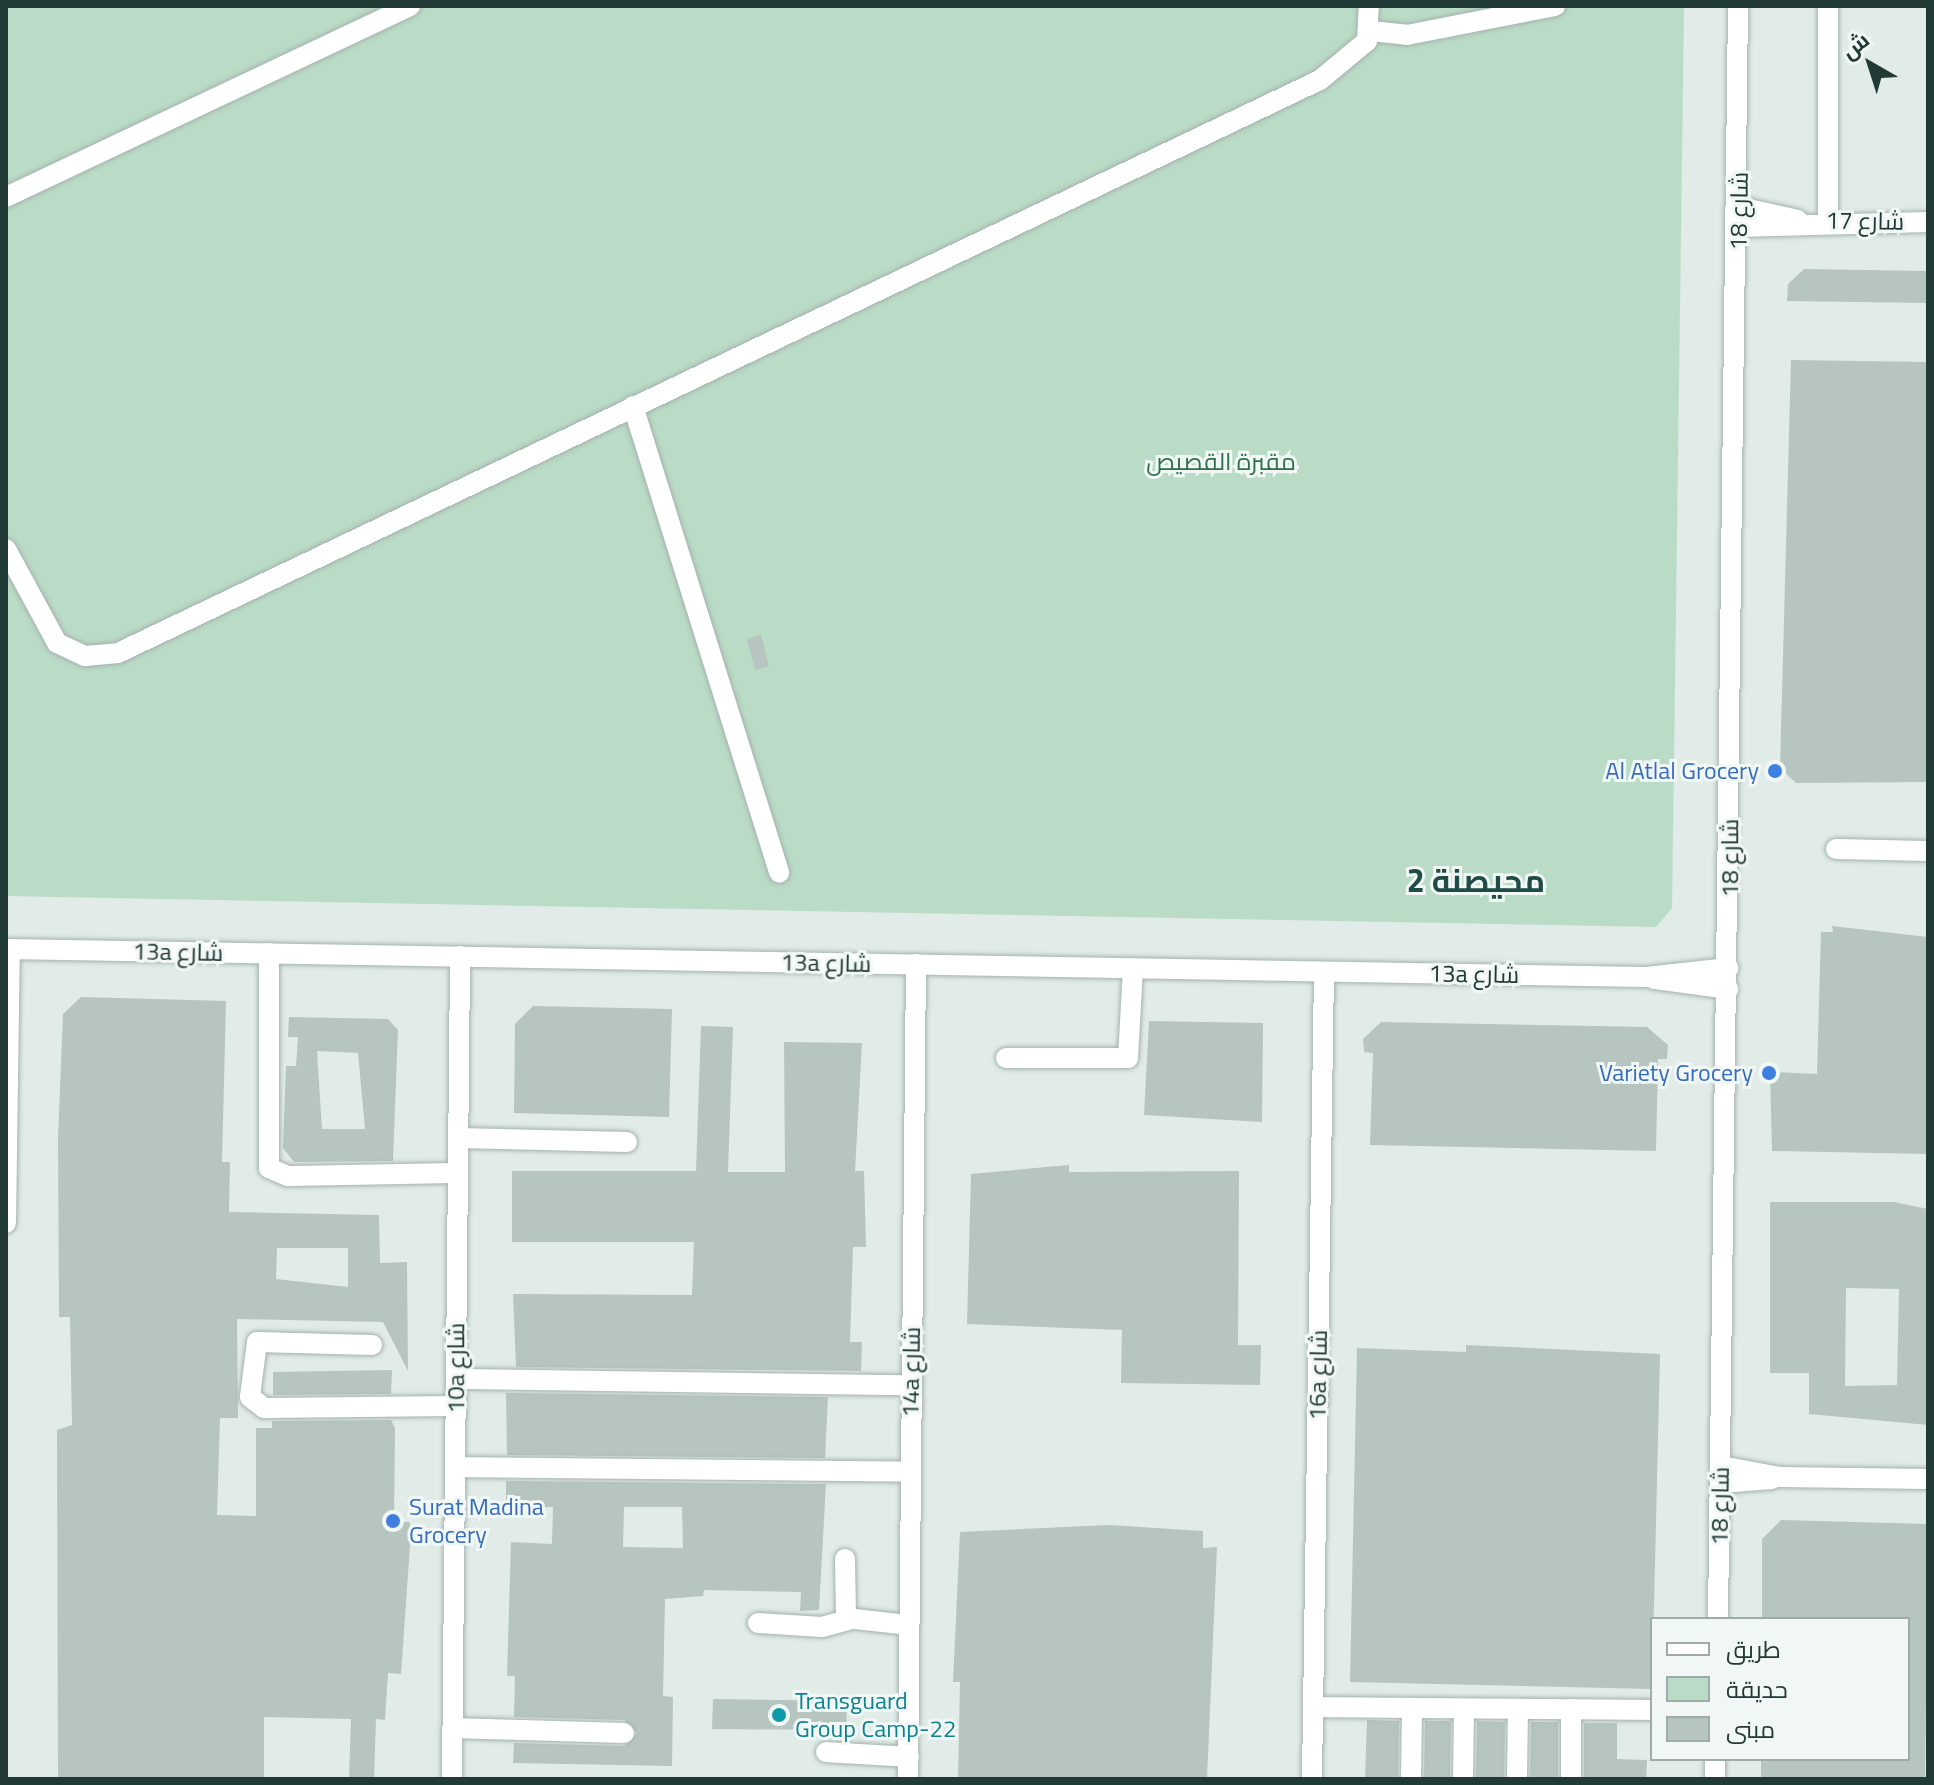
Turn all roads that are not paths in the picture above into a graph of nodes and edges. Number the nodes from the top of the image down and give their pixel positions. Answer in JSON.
{"nodes":[{"id":1,"x":410,"y":6,"type":"edge"},
{"id":2,"x":1369,"y":6,"type":"edge"},
{"id":3,"x":1555,"y":6,"type":"edge"},
{"id":4,"x":1738,"y":6,"type":"edge"},
{"id":5,"x":1749,"y":6,"type":"edge"},
{"id":6,"x":1828,"y":6,"type":"edge"},
{"id":7,"x":1371,"y":31,"type":"junction"},
{"id":8,"x":1740,"y":50,"type":"junction"},
{"id":9,"x":6,"y":197,"type":"edge"},
{"id":10,"x":1738,"y":217,"type":"junction"},
{"id":11,"x":1828,"y":221,"type":"junction"},
{"id":12,"x":1928,"y":222,"type":"edge"},
{"id":13,"x":633,"y":406,"type":"junction"},
{"id":14,"x":6,"y":549,"type":"edge"},
{"id":15,"x":1836,"y":849,"type":"dead end"},
{"id":16,"x":1928,"y":851,"type":"edge"},
{"id":17,"x":779,"y":873,"type":"dead end"},
{"id":18,"x":8,"y":949,"type":"edge"},
{"id":19,"x":269,"y":953,"type":"junction"},
{"id":20,"x":460,"y":956,"type":"junction"},
{"id":21,"x":916,"y":964,"type":"junction"},
{"id":22,"x":1133,"y":968,"type":"junction"},
{"id":23,"x":1729,"y":968,"type":"junction"},
{"id":24,"x":1324,"y":972,"type":"junction"},
{"id":25,"x":1646,"y":977,"type":"junction"},
{"id":26,"x":1728,"y":989,"type":"junction"},
{"id":27,"x":1006,"y":1058,"type":"dead end"},
{"id":28,"x":459,"y":1138,"type":"junction"},
{"id":29,"x":7,"y":1142,"type":"edge"},
{"id":30,"x":627,"y":1142,"type":"dead end"},
{"id":31,"x":458,"y":1173,"type":"junction"},
{"id":32,"x":6,"y":1223,"type":"edge"},
{"id":33,"x":372,"y":1345,"type":"dead end"},
{"id":34,"x":456,"y":1379,"type":"junction"},
{"id":35,"x":911,"y":1385,"type":"junction"},
{"id":36,"x":455,"y":1406,"type":"junction"},
{"id":37,"x":457,"y":1467,"type":"junction"},
{"id":38,"x":910,"y":1472,"type":"junction"},
{"id":39,"x":1721,"y":1475,"type":"junction"},
{"id":40,"x":1928,"y":1479,"type":"edge"},
{"id":41,"x":845,"y":1559,"type":"dead end"},
{"id":42,"x":1718,"y":1617,"type":"edge"},
{"id":43,"x":848,"y":1620,"type":"junction"},
{"id":44,"x":758,"y":1623,"type":"dead end"},
{"id":45,"x":908,"y":1625,"type":"junction"},
{"id":46,"x":1313,"y":1707,"type":"junction"},
{"id":47,"x":1412,"y":1708,"type":"junction"},
{"id":48,"x":1464,"y":1709,"type":"junction"},
{"id":49,"x":1518,"y":1709,"type":"junction"},
{"id":50,"x":1571,"y":1709,"type":"junction"},
{"id":51,"x":1650,"y":1710,"type":"edge"},
{"id":52,"x":453,"y":1728,"type":"junction"},
{"id":53,"x":624,"y":1733,"type":"dead end"},
{"id":54,"x":826,"y":1752,"type":"dead end"},
{"id":55,"x":909,"y":1757,"type":"junction"},
{"id":56,"x":452,"y":1779,"type":"edge"},
{"id":57,"x":908,"y":1779,"type":"edge"},
{"id":58,"x":1312,"y":1779,"type":"edge"},
{"id":59,"x":1411,"y":1779,"type":"edge"},
{"id":60,"x":1463,"y":1779,"type":"edge"},
{"id":61,"x":1517,"y":1779,"type":"edge"},
{"id":62,"x":1571,"y":1779,"type":"edge"}],
"edges":[{"from":1,"to":9,"type":"street"},
{"from":2,"to":7,"type":"street"},
{"from":3,"to":7,"type":"street"},
{"from":4,"to":8,"type":"street","name":"شارع 18"},
{"from":5,"to":8,"type":"street","name":"شارع 18"},
{"from":6,"to":11,"type":"street"},
{"from":7,"to":13,"type":"street"},
{"from":8,"to":10,"type":"street","name":"شارع 18"},
{"from":10,"to":11,"type":"street","name":"شارع 17"},
{"from":10,"to":23,"type":"street","name":"شارع 18"},
{"from":11,"to":12,"type":"street","name":"شارع 17"},
{"from":13,"to":14,"type":"street"},
{"from":13,"to":17,"type":"street"},
{"from":15,"to":16,"type":"street"},
{"from":18,"to":19,"type":"street","name":"13a شارع"},
{"from":18,"to":29,"type":"street"},
{"from":19,"to":20,"type":"street","name":"13a شارع"},
{"from":19,"to":31,"type":"street"},
{"from":20,"to":21,"type":"street","name":"13a شارع"},
{"from":20,"to":28,"type":"street","name":"10a شارع"},
{"from":21,"to":22,"type":"street","name":"13a شارع"},
{"from":21,"to":35,"type":"street","name":"14a شارع"},
{"from":22,"to":24,"type":"street","name":"13a شارع"},
{"from":22,"to":27,"type":"street"},
{"from":23,"to":25,"type":"street","name":"13a شارع"},
{"from":23,"to":26,"type":"street","name":"شارع 18"},
{"from":24,"to":25,"type":"street","name":"13a شارع"},
{"from":24,"to":46,"type":"street","name":"16a شارع"},
{"from":25,"to":26,"type":"street","name":"13a شارع"},
{"from":26,"to":39,"type":"street","name":"شارع 18"},
{"from":28,"to":30,"type":"street"},
{"from":28,"to":31,"type":"street","name":"10a شارع"},
{"from":29,"to":32,"type":"street"},
{"from":31,"to":34,"type":"street","name":"10a شارع"},
{"from":33,"to":36,"type":"street"},
{"from":34,"to":35,"type":"street"},
{"from":34,"to":36,"type":"street","name":"10a شارع"},
{"from":35,"to":38,"type":"street","name":"14a شارع"},
{"from":36,"to":37,"type":"street","name":"10a شارع"},
{"from":37,"to":38,"type":"street"},
{"from":37,"to":52,"type":"street","name":"10a شارع"},
{"from":38,"to":45,"type":"street","name":"14a شارع"},
{"from":39,"to":40,"type":"street"},
{"from":39,"to":42,"type":"street","name":"شارع 18"},
{"from":41,"to":43,"type":"street"},
{"from":43,"to":44,"type":"street"},
{"from":43,"to":45,"type":"street"},
{"from":45,"to":55,"type":"street","name":"14a شارع"},
{"from":46,"to":47,"type":"street"},
{"from":46,"to":58,"type":"street","name":"16a شارع"},
{"from":47,"to":48,"type":"street"},
{"from":47,"to":59,"type":"street"},
{"from":48,"to":49,"type":"street"},
{"from":48,"to":60,"type":"street"},
{"from":49,"to":50,"type":"street"},
{"from":49,"to":61,"type":"street"},
{"from":50,"to":51,"type":"street"},
{"from":50,"to":62,"type":"street"},
{"from":52,"to":53,"type":"street"},
{"from":52,"to":56,"type":"street","name":"10a شارع"},
{"from":54,"to":55,"type":"street"},
{"from":55,"to":57,"type":"street","name":"14a شارع"}]}
